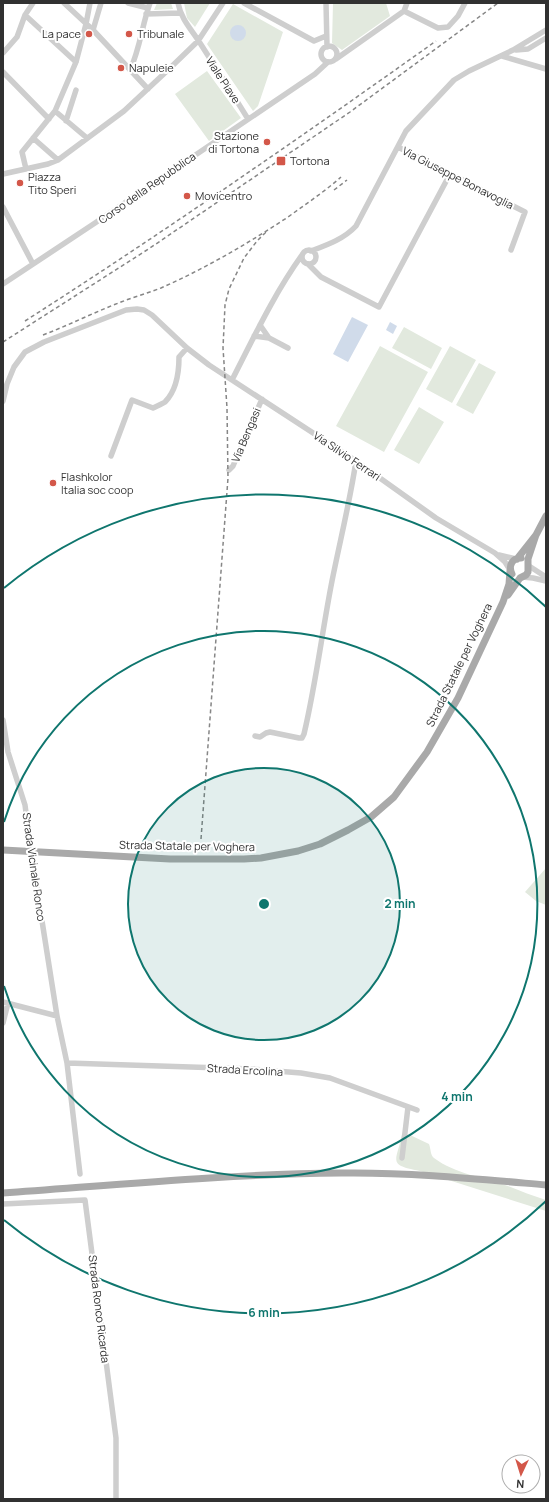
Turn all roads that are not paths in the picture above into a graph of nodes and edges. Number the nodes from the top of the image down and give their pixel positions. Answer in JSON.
{"nodes":[{"id":1,"x":33,"y":3,"type":"edge"},
{"id":2,"x":64,"y":3,"type":"edge"},
{"id":3,"x":90,"y":3,"type":"edge"},
{"id":4,"x":100,"y":3,"type":"edge"},
{"id":5,"x":128,"y":3,"type":"edge"},
{"id":6,"x":178,"y":3,"type":"edge"},
{"id":7,"x":223,"y":3,"type":"edge"},
{"id":8,"x":244,"y":3,"type":"edge"},
{"id":9,"x":326,"y":3,"type":"edge"},
{"id":10,"x":408,"y":3,"type":"edge"},
{"id":11,"x":465,"y":3,"type":"edge"},
{"id":12,"x":149,"y":5,"type":"edge"},
{"id":13,"x":404,"y":11,"type":"junction"},
{"id":14,"x":180,"y":13,"type":"junction"},
{"id":15,"x":146,"y":14,"type":"junction"},
{"id":16,"x":25,"y":15,"type":"junction"},
{"id":17,"x":86,"y":24,"type":"junction"},
{"id":18,"x":93,"y":30,"type":"junction"},
{"id":19,"x":546,"y":30,"type":"edge"},
{"id":20,"x":326,"y":36,"type":"junction"},
{"id":21,"x":546,"y":38,"type":"edge"},
{"id":22,"x":198,"y":41,"type":"junction"},
{"id":23,"x":327,"y":47,"type":"junction"},
{"id":24,"x":513,"y":50,"type":"junction"},
{"id":25,"x":3,"y":53,"type":"edge"},
{"id":26,"x":502,"y":56,"type":"junction"},
{"id":27,"x":336,"y":59,"type":"junction"},
{"id":28,"x":76,"y":62,"type":"junction"},
{"id":29,"x":328,"y":62,"type":"junction"},
{"id":30,"x":546,"y":69,"type":"edge"},
{"id":31,"x":130,"y":70,"type":"junction"},
{"id":32,"x":3,"y":72,"type":"edge"},
{"id":33,"x":148,"y":89,"type":"junction"},
{"id":34,"x":76,"y":90,"type":"dead end"},
{"id":35,"x":55,"y":111,"type":"junction"},
{"id":36,"x":248,"y":118,"type":"junction"},
{"id":37,"x":49,"y":119,"type":"junction"},
{"id":38,"x":66,"y":121,"type":"junction"},
{"id":39,"x":33,"y":138,"type":"junction"},
{"id":40,"x":87,"y":138,"type":"junction"},
{"id":41,"x":398,"y":148,"type":"junction"},
{"id":42,"x":58,"y":160,"type":"junction"},
{"id":43,"x":26,"y":169,"type":"junction"},
{"id":44,"x":3,"y":174,"type":"edge"},
{"id":45,"x":450,"y":174,"type":"junction"},
{"id":46,"x":3,"y":208,"type":"edge"},
{"id":47,"x":511,"y":250,"type":"dead end"},
{"id":48,"x":302,"y":255,"type":"junction"},
{"id":49,"x":314,"y":255,"type":"junction"},
{"id":50,"x":307,"y":263,"type":"junction"},
{"id":51,"x":33,"y":264,"type":"junction"},
{"id":52,"x":292,"y":270,"type":"junction"},
{"id":53,"x":321,"y":277,"type":"junction"},
{"id":54,"x":4,"y":281,"type":"edge"},
{"id":55,"x":260,"y":325,"type":"junction"},
{"id":56,"x":254,"y":336,"type":"junction"},
{"id":57,"x":269,"y":338,"type":"junction"},
{"id":58,"x":188,"y":348,"type":"junction"},
{"id":59,"x":288,"y":348,"type":"dead end"},
{"id":60,"x":232,"y":380,"type":"junction"},
{"id":61,"x":262,"y":399,"type":"junction"},
{"id":62,"x":3,"y":401,"type":"edge"},
{"id":63,"x":111,"y":456,"type":"dead end"},
{"id":64,"x":356,"y":461,"type":"junction"},
{"id":65,"x":229,"y":470,"type":"dead end"},
{"id":66,"x":546,"y":516,"type":"edge"},
{"id":67,"x":536,"y":535,"type":"junction"},
{"id":68,"x":495,"y":554,"type":"junction"},
{"id":69,"x":517,"y":559,"type":"junction"},
{"id":70,"x":528,"y":564,"type":"junction"},
{"id":71,"x":510,"y":571,"type":"junction"},
{"id":72,"x":546,"y":577,"type":"edge"},
{"id":73,"x":521,"y":578,"type":"junction"},
{"id":74,"x":546,"y":581,"type":"edge"},
{"id":75,"x":503,"y":602,"type":"junction"},
{"id":76,"x":3,"y":720,"type":"edge"},
{"id":77,"x":255,"y":736,"type":"dead end"},
{"id":78,"x":3,"y":850,"type":"edge"},
{"id":79,"x":31,"y":851,"type":"junction"},
{"id":80,"x":6,"y":1002,"type":"edge"},
{"id":81,"x":57,"y":1016,"type":"junction"},
{"id":82,"x":3,"y":1023,"type":"edge"},
{"id":83,"x":67,"y":1063,"type":"junction"},
{"id":84,"x":408,"y":1106,"type":"junction"},
{"id":85,"x":417,"y":1110,"type":"dead end"},
{"id":86,"x":402,"y":1158,"type":"dead end"},
{"id":87,"x":80,"y":1174,"type":"dead end"},
{"id":88,"x":546,"y":1185,"type":"edge"},
{"id":89,"x":3,"y":1193,"type":"edge"},
{"id":90,"x":3,"y":1204,"type":"edge"},
{"id":91,"x":116,"y":1499,"type":"edge"}],
"edges":[{"from":1,"to":16,"type":"street"},
{"from":2,"to":17,"type":"street"},
{"from":3,"to":17,"type":"street"},
{"from":4,"to":18,"type":"street"},
{"from":5,"to":12,"type":"street"},
{"from":6,"to":14,"type":"street","name":"Viale Piave"},
{"from":7,"to":22,"type":"street"},
{"from":8,"to":20,"type":"street"},
{"from":9,"to":20,"type":"street"},
{"from":10,"to":13,"type":"street"},
{"from":11,"to":13,"type":"street"},
{"from":12,"to":15,"type":"street"},
{"from":13,"to":27,"type":"street"},
{"from":14,"to":15,"type":"street"},
{"from":14,"to":22,"type":"street","name":"Viale Piave"},
{"from":15,"to":31,"type":"street"},
{"from":16,"to":25,"type":"street"},
{"from":16,"to":28,"type":"street"},
{"from":17,"to":18,"type":"street"},
{"from":17,"to":28,"type":"street"},
{"from":18,"to":31,"type":"street"},
{"from":19,"to":24,"type":"street"},
{"from":20,"to":23,"type":"street"},
{"from":21,"to":24,"type":"street"},
{"from":22,"to":33,"type":"street"},
{"from":22,"to":36,"type":"street","name":"Viale Piave"},
{"from":23,"to":27,"type":"street"},
{"from":23,"to":29,"type":"street"},
{"from":24,"to":26,"type":"street"},
{"from":26,"to":30,"type":"street"},
{"from":26,"to":41,"type":"street"},
{"from":27,"to":29,"type":"street"},
{"from":28,"to":35,"type":"street"},
{"from":29,"to":36,"type":"street","name":"Corso della Repubblica"},
{"from":31,"to":33,"type":"street"},
{"from":32,"to":37,"type":"street"},
{"from":33,"to":40,"type":"street"},
{"from":34,"to":38,"type":"street"},
{"from":35,"to":37,"type":"street"},
{"from":35,"to":38,"type":"street"},
{"from":36,"to":51,"type":"street","name":"Corso della Repubblica"},
{"from":37,"to":39,"type":"street"},
{"from":38,"to":40,"type":"street"},
{"from":39,"to":42,"type":"street"},
{"from":39,"to":43,"type":"street"},
{"from":40,"to":42,"type":"street"},
{"from":41,"to":45,"type":"street","name":"Via Giuseppe Bonavoglia"},
{"from":41,"to":49,"type":"street"},
{"from":42,"to":43,"type":"street"},
{"from":43,"to":44,"type":"street"},
{"from":45,"to":47,"type":"street","name":"Via Giuseppe Bonavoglia"},
{"from":45,"to":53,"type":"street"},
{"from":46,"to":51,"type":"street"},
{"from":48,"to":49,"type":"street"},
{"from":48,"to":50,"type":"street"},
{"from":48,"to":52,"type":"street"},
{"from":49,"to":50,"type":"street"},
{"from":49,"to":53,"type":"street"},
{"from":50,"to":52,"type":"street"},
{"from":50,"to":53,"type":"street"},
{"from":51,"to":54,"type":"street","name":"Corso della Repubblica"},
{"from":52,"to":55,"type":"street"},
{"from":55,"to":56,"type":"street"},
{"from":55,"to":57,"type":"street"},
{"from":56,"to":57,"type":"street"},
{"from":56,"to":60,"type":"street"},
{"from":57,"to":59,"type":"street"},
{"from":58,"to":60,"type":"street","name":"Via Silvio Ferrari"},
{"from":58,"to":62,"type":"street","name":"Via Silvio Ferrari"},
{"from":58,"to":63,"type":"street"},
{"from":60,"to":61,"type":"street","name":"Via Silvio Ferrari"},
{"from":61,"to":64,"type":"street","name":"Via Silvio Ferrari"},
{"from":61,"to":65,"type":"street","name":"Via Bengasi"},
{"from":64,"to":68,"type":"street","name":"Via Silvio Ferrari"},
{"from":64,"to":77,"type":"street"},
{"from":66,"to":67,"type":"main road","name":"Strada Statale per Voghera"},
{"from":67,"to":69,"type":"main road","name":"Strada Statale per Voghera"},
{"from":67,"to":70,"type":"main road","name":"Strada Statale per Voghera"},
{"from":68,"to":69,"type":"street","name":"Via Silvio Ferrari"},
{"from":68,"to":71,"type":"street","name":"Via Silvio Ferrari"},
{"from":69,"to":70,"type":"main road"},
{"from":69,"to":71,"type":"main road","name":"Strada Statale per Voghera"},
{"from":70,"to":72,"type":"street"},
{"from":70,"to":73,"type":"main road","name":"Strada Statale per Voghera"},
{"from":71,"to":73,"type":"main road"},
{"from":71,"to":75,"type":"main road","name":"Strada Statale per Voghera"},
{"from":73,"to":74,"type":"street"},
{"from":73,"to":75,"type":"main road","name":"Strada Statale per Voghera"},
{"from":75,"to":79,"type":"main road","name":"Strada Statale per Voghera"},
{"from":76,"to":79,"type":"street","name":"Strada Vicinale Ronco"},
{"from":78,"to":79,"type":"main road","name":"Strada Statale per Voghera"},
{"from":79,"to":81,"type":"street","name":"Strada Vicinale Ronco"},
{"from":80,"to":81,"type":"street"},
{"from":80,"to":82,"type":"street"},
{"from":81,"to":83,"type":"street"},
{"from":83,"to":84,"type":"street","name":"Strada Ercolina"},
{"from":83,"to":87,"type":"street"},
{"from":84,"to":85,"type":"street","name":"Strada Ercolina"},
{"from":84,"to":86,"type":"street"},
{"from":88,"to":89,"type":"main road"},
{"from":90,"to":91,"type":"street","name":"Strada Ronco Ricarda"}]}
